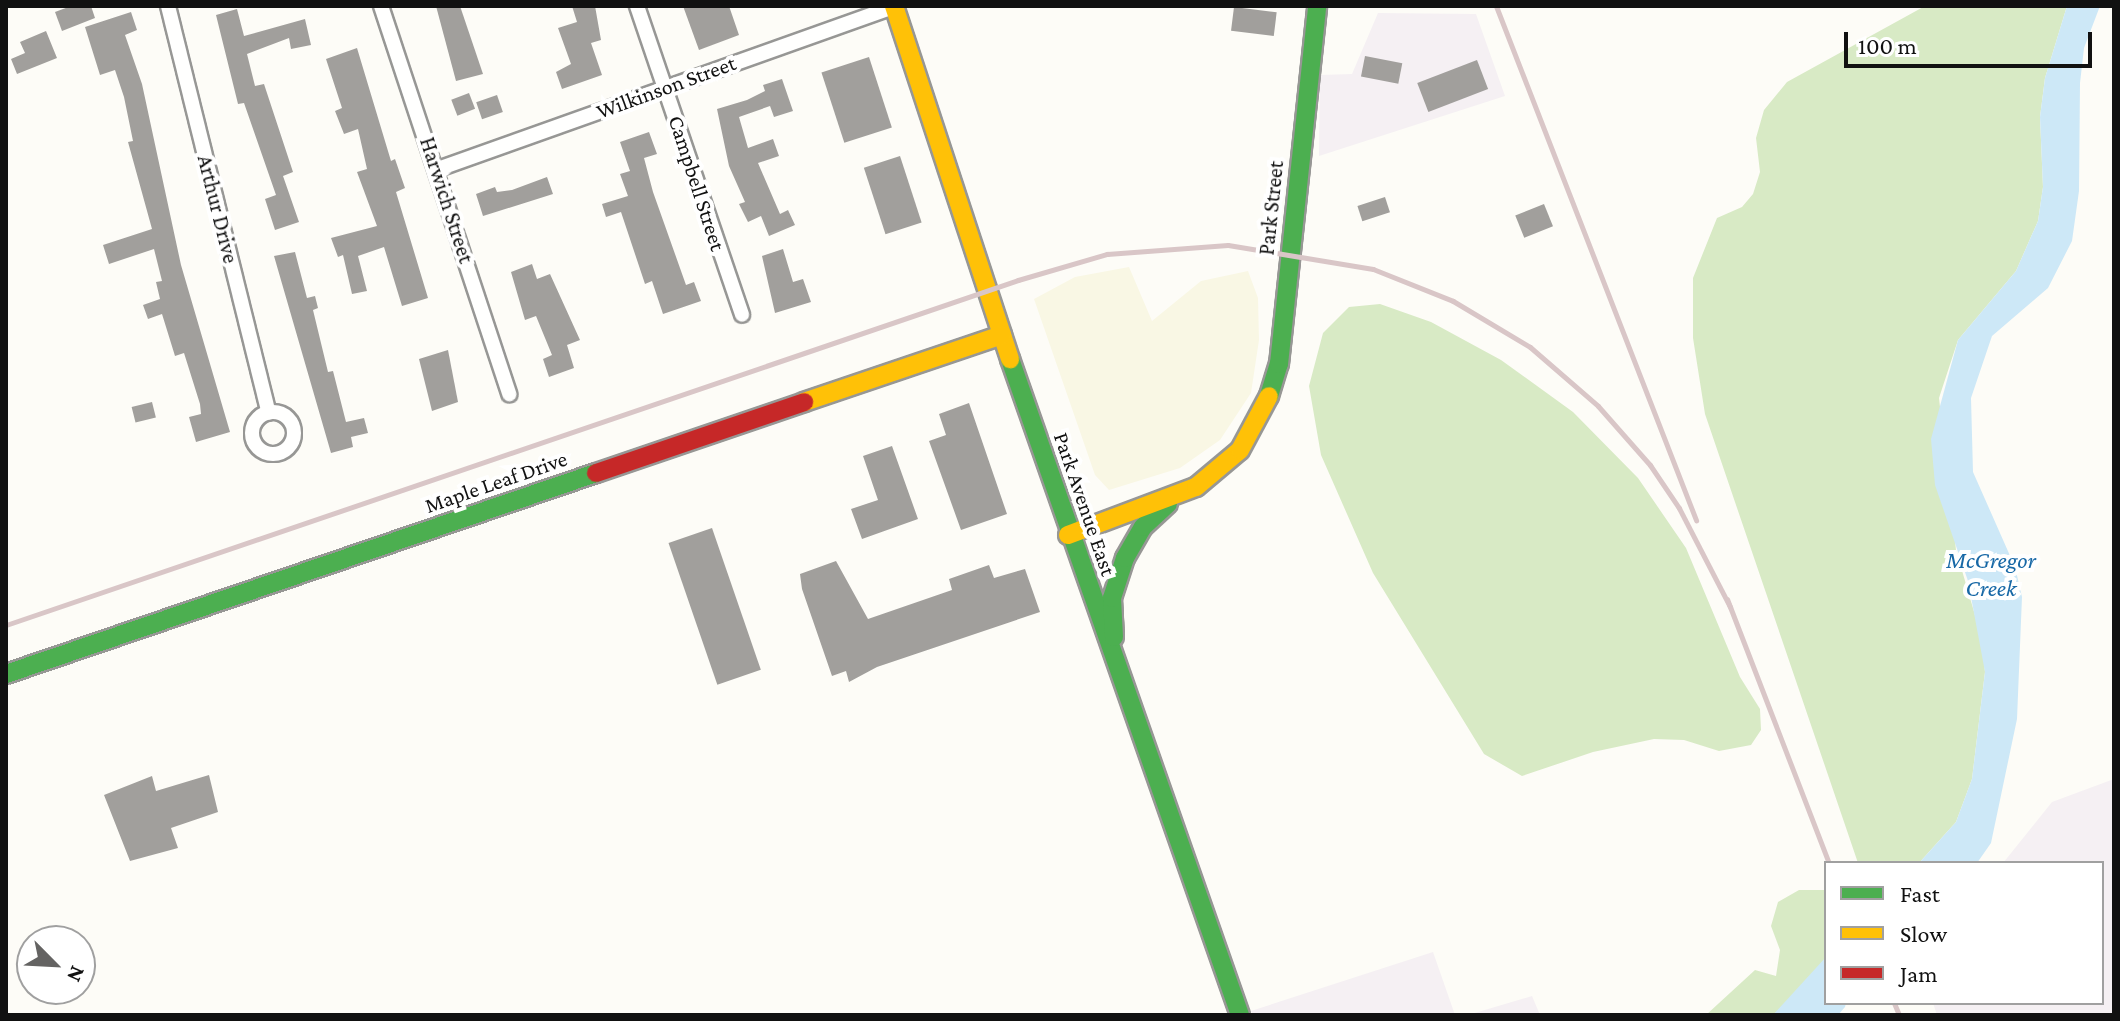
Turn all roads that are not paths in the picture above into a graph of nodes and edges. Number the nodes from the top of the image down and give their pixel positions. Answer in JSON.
{"nodes":[{"id":1,"x":168,"y":6,"type":"edge"},
{"id":2,"x":381,"y":6,"type":"edge"},
{"id":3,"x":637,"y":6,"type":"edge"},
{"id":4,"x":1317,"y":6,"type":"edge"},
{"id":5,"x":894,"y":7,"type":"edge"},
{"id":6,"x":666,"y":88,"type":"junction"},
{"id":7,"x":438,"y":169,"type":"junction"},
{"id":8,"x":742,"y":315,"type":"dead end"},
{"id":9,"x":1002,"y":335,"type":"junction"},
{"id":10,"x":509,"y":394,"type":"dead end"},
{"id":11,"x":269,"y":413,"type":"dead end"},
{"id":12,"x":1185,"y":493,"type":"junction"},
{"id":13,"x":1068,"y":535,"type":"junction"},
{"id":14,"x":6,"y":674,"type":"edge"},
{"id":15,"x":1128,"y":693,"type":"junction"},
{"id":16,"x":1240,"y":1015,"type":"edge"}],
"edges":[{"from":1,"to":11,"type":"street","name":"Arthur Drive"},
{"from":2,"to":7,"type":"street","name":"Harwich Street"},
{"from":3,"to":6,"type":"street","name":"Campbell Street"},
{"from":4,"to":12,"type":"street","name":"Park Street"},
{"from":5,"to":6,"type":"street","name":"Wilkinson Street"},
{"from":5,"to":9,"type":"street","name":"Park Avenue East"},
{"from":6,"to":7,"type":"street","name":"Wilkinson Street"},
{"from":6,"to":8,"type":"street","name":"Campbell Street"},
{"from":7,"to":10,"type":"street","name":"Harwich Street"},
{"from":9,"to":13,"type":"street","name":"Park Avenue East"},
{"from":9,"to":14,"type":"street","name":"Maple Leaf Drive"},
{"from":12,"to":13,"type":"street"},
{"from":12,"to":15,"type":"street"},
{"from":13,"to":15,"type":"street","name":"Park Avenue East"},
{"from":15,"to":16,"type":"street","name":"Park Avenue East"}]}
